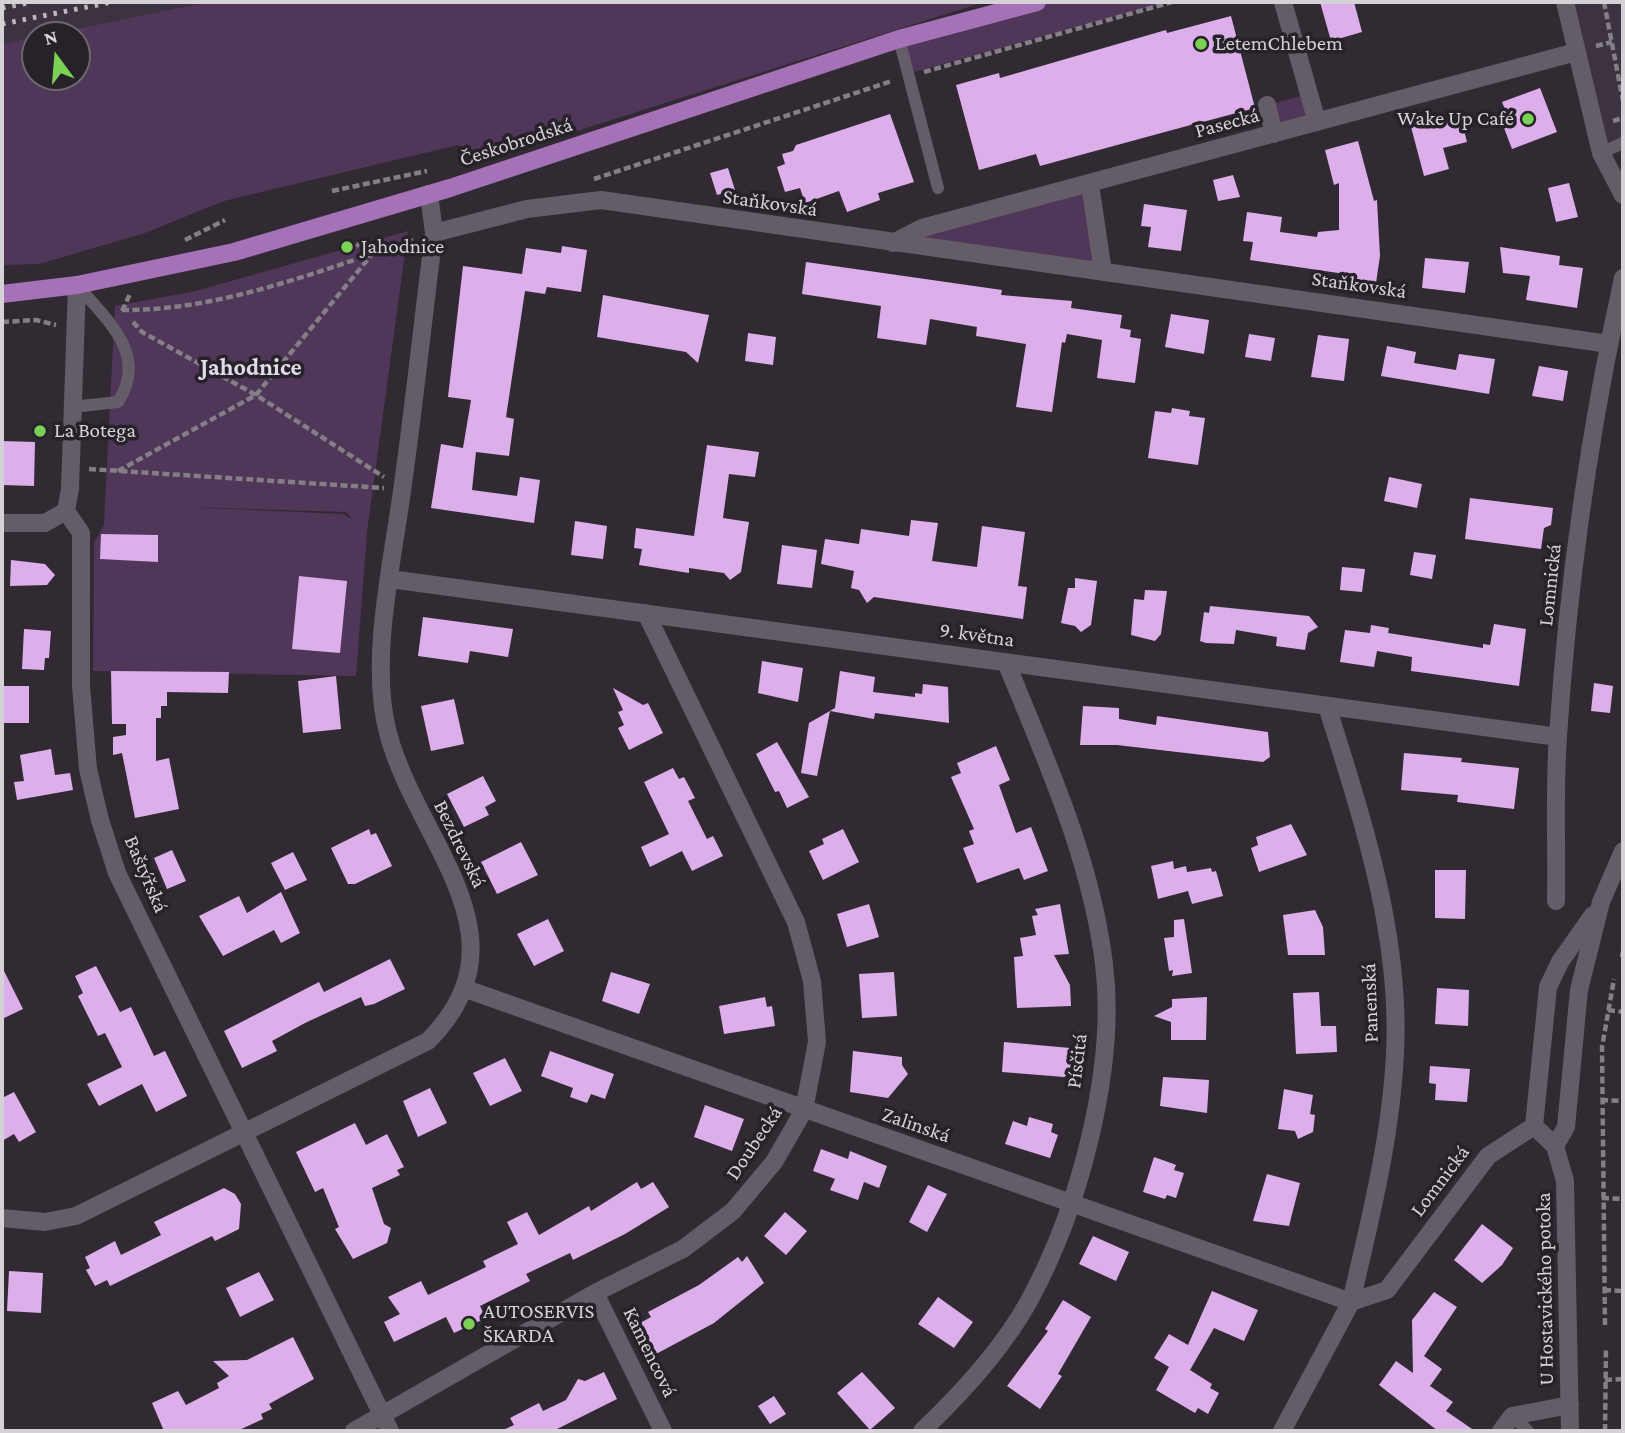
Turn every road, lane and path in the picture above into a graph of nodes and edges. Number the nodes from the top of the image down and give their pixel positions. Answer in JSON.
{"nodes":[{"id":1,"x":1037,"y":2,"type":"edge"},
{"id":2,"x":1172,"y":2,"type":"edge"},
{"id":3,"x":1283,"y":2,"type":"edge"},
{"id":4,"x":1565,"y":2,"type":"edge"},
{"id":5,"x":1604,"y":2,"type":"edge"},
{"id":6,"x":899,"y":39,"type":"junction"},
{"id":7,"x":1576,"y":52,"type":"junction"},
{"id":8,"x":1621,"y":75,"type":"edge"},
{"id":9,"x":909,"y":76,"type":"junction"},
{"id":10,"x":1623,"y":100,"type":"edge"},
{"id":11,"x":1267,"y":105,"type":"dead end"},
{"id":12,"x":1317,"y":122,"type":"junction"},
{"id":13,"x":1274,"y":134,"type":"junction"},
{"id":14,"x":1623,"y":143,"type":"edge"},
{"id":15,"x":1601,"y":153,"type":"junction"},
{"id":16,"x":589,"y":181,"type":"dead end"},
{"id":17,"x":1090,"y":184,"type":"junction"},
{"id":18,"x":938,"y":188,"type":"dead end"},
{"id":19,"x":429,"y":194,"type":"junction"},
{"id":20,"x":1623,"y":195,"type":"edge"},
{"id":21,"x":433,"y":233,"type":"junction"},
{"id":22,"x":893,"y":243,"type":"junction"},
{"id":23,"x":356,"y":244,"type":"dead end"},
{"id":24,"x":373,"y":253,"type":"junction"},
{"id":25,"x":1103,"y":272,"type":"junction"},
{"id":26,"x":1623,"y":278,"type":"edge"},
{"id":27,"x":77,"y":285,"type":"junction"},
{"id":28,"x":2,"y":294,"type":"edge"},
{"id":29,"x":121,"y":310,"type":"junction"},
{"id":30,"x":107,"y":320,"type":"junction"},
{"id":31,"x":2,"y":321,"type":"edge"},
{"id":32,"x":74,"y":329,"type":"junction"},
{"id":33,"x":1609,"y":344,"type":"junction"},
{"id":34,"x":256,"y":395,"type":"junction"},
{"id":35,"x":72,"y":407,"type":"junction"},
{"id":36,"x":71,"y":467,"type":"junction"},
{"id":37,"x":118,"y":471,"type":"junction"},
{"id":38,"x":402,"y":489,"type":"junction"},
{"id":39,"x":66,"y":511,"type":"junction"},
{"id":40,"x":2,"y":523,"type":"edge"},
{"id":41,"x":390,"y":579,"type":"junction"},
{"id":42,"x":646,"y":614,"type":"junction"},
{"id":43,"x":1006,"y":662,"type":"junction"},
{"id":44,"x":1327,"y":706,"type":"junction"},
{"id":45,"x":1558,"y":737,"type":"junction"},
{"id":46,"x":1623,"y":851,"type":"edge"},
{"id":47,"x":1556,"y":901,"type":"dead end"},
{"id":48,"x":1601,"y":902,"type":"junction"},
{"id":49,"x":1614,"y":979,"type":"dead end"},
{"id":50,"x":466,"y":989,"type":"junction"},
{"id":51,"x":1608,"y":1010,"type":"junction"},
{"id":52,"x":1623,"y":1012,"type":"edge"},
{"id":53,"x":1601,"y":1100,"type":"junction"},
{"id":54,"x":1623,"y":1101,"type":"edge"},
{"id":55,"x":804,"y":1110,"type":"junction"},
{"id":56,"x":1534,"y":1126,"type":"junction"},
{"id":57,"x":246,"y":1134,"type":"junction"},
{"id":58,"x":1555,"y":1146,"type":"junction"},
{"id":59,"x":1602,"y":1198,"type":"junction"},
{"id":60,"x":1623,"y":1199,"type":"edge"},
{"id":61,"x":1071,"y":1202,"type":"junction"},
{"id":62,"x":2,"y":1218,"type":"edge"},
{"id":63,"x":1604,"y":1290,"type":"junction"},
{"id":64,"x":1623,"y":1290,"type":"edge"},
{"id":65,"x":595,"y":1293,"type":"junction"},
{"id":66,"x":1351,"y":1303,"type":"junction"},
{"id":67,"x":1605,"y":1325,"type":"dead end"},
{"id":68,"x":1606,"y":1348,"type":"dead end"},
{"id":69,"x":1623,"y":1379,"type":"edge"},
{"id":70,"x":1605,"y":1380,"type":"junction"},
{"id":71,"x":1570,"y":1405,"type":"junction"},
{"id":72,"x":382,"y":1414,"type":"junction"},
{"id":73,"x":1512,"y":1416,"type":"junction"},
{"id":74,"x":354,"y":1431,"type":"edge"},
{"id":75,"x":390,"y":1431,"type":"edge"},
{"id":76,"x":663,"y":1431,"type":"edge"},
{"id":77,"x":922,"y":1431,"type":"edge"},
{"id":78,"x":1282,"y":1431,"type":"edge"},
{"id":79,"x":1501,"y":1431,"type":"edge"},
{"id":80,"x":1528,"y":1431,"type":"edge"},
{"id":81,"x":1570,"y":1431,"type":"edge"},
{"id":82,"x":1605,"y":1431,"type":"edge"}],
"edges":[{"from":1,"to":6,"type":"main road","name":"Českobrodská"},
{"from":2,"to":9,"type":"path"},
{"from":3,"to":12,"type":"street"},
{"from":4,"to":7,"type":"street"},
{"from":5,"to":8,"type":"path"},
{"from":6,"to":9,"type":"lane"},
{"from":6,"to":19,"type":"main road","name":"Českobrodská"},
{"from":7,"to":12,"type":"street","name":"Pasecká"},
{"from":7,"to":15,"type":"street"},
{"from":8,"to":10,"type":"path"},
{"from":9,"to":16,"type":"path"},
{"from":9,"to":18,"type":"lane"},
{"from":11,"to":13,"type":"street"},
{"from":12,"to":13,"type":"street","name":"Pasecká"},
{"from":13,"to":17,"type":"street","name":"Pasecká"},
{"from":14,"to":15,"type":"lane"},
{"from":15,"to":20,"type":"street"},
{"from":17,"to":22,"type":"street","name":"Pasecká"},
{"from":17,"to":25,"type":"street"},
{"from":19,"to":21,"type":"street","name":"Bezdrevská"},
{"from":19,"to":27,"type":"main road","name":"Českobrodská"},
{"from":21,"to":22,"type":"street","name":"Staňkovská"},
{"from":21,"to":24,"type":"path"},
{"from":21,"to":38,"type":"street","name":"Bezdrevská"},
{"from":22,"to":25,"type":"street","name":"Staňkovská"},
{"from":23,"to":24,"type":"path"},
{"from":24,"to":29,"type":"path"},
{"from":24,"to":34,"type":"path"},
{"from":25,"to":33,"type":"street","name":"Staňkovská"},
{"from":26,"to":33,"type":"street","name":"Lomnická"},
{"from":27,"to":28,"type":"main road","name":"Českobrodská"},
{"from":27,"to":30,"type":"lane"},
{"from":27,"to":32,"type":"street"},
{"from":29,"to":30,"type":"path"},
{"from":29,"to":34,"type":"path"},
{"from":30,"to":35,"type":"lane"},
{"from":31,"to":32,"type":"path"},
{"from":32,"to":35,"type":"street"},
{"from":33,"to":45,"type":"street","name":"Lomnická"},
{"from":34,"to":37,"type":"path"},
{"from":34,"to":38,"type":"path"},
{"from":35,"to":36,"type":"street"},
{"from":36,"to":37,"type":"path"},
{"from":36,"to":39,"type":"street"},
{"from":37,"to":38,"type":"path"},
{"from":38,"to":41,"type":"street","name":"Bezdrevská"},
{"from":39,"to":40,"type":"street"},
{"from":39,"to":57,"type":"street","name":"Baštýřská"},
{"from":41,"to":42,"type":"street","name":"9. května"},
{"from":41,"to":50,"type":"street","name":"Bezdrevská"},
{"from":42,"to":43,"type":"street","name":"9. května"},
{"from":42,"to":55,"type":"street","name":"Doubecká"},
{"from":43,"to":44,"type":"street","name":"9. května"},
{"from":43,"to":61,"type":"street","name":"Písčitá"},
{"from":44,"to":45,"type":"street","name":"9. května"},
{"from":44,"to":66,"type":"street","name":"Panenská"},
{"from":45,"to":47,"type":"street","name":"Lomnická"},
{"from":46,"to":48,"type":"street"},
{"from":48,"to":56,"type":"street"},
{"from":48,"to":58,"type":"street"},
{"from":49,"to":51,"type":"path"},
{"from":50,"to":55,"type":"street","name":"Zalinská"},
{"from":50,"to":57,"type":"street","name":"Bezdrevská"},
{"from":51,"to":52,"type":"path"},
{"from":51,"to":53,"type":"path"},
{"from":53,"to":54,"type":"path"},
{"from":53,"to":59,"type":"path"},
{"from":55,"to":61,"type":"street","name":"Zalinská"},
{"from":55,"to":65,"type":"street","name":"Doubecká"},
{"from":56,"to":58,"type":"street"},
{"from":56,"to":66,"type":"street","name":"Lomnická"},
{"from":57,"to":62,"type":"street","name":"Bezdrevská"},
{"from":57,"to":72,"type":"street","name":"Baštýřská"},
{"from":58,"to":71,"type":"street","name":"U Hostavického potoka"},
{"from":59,"to":60,"type":"path"},
{"from":59,"to":63,"type":"path"},
{"from":61,"to":66,"type":"street","name":"Zalinská"},
{"from":61,"to":77,"type":"street","name":"Písčitá"},
{"from":63,"to":64,"type":"path"},
{"from":63,"to":67,"type":"path"},
{"from":65,"to":72,"type":"street","name":"Doubecká"},
{"from":65,"to":76,"type":"street","name":"Kamencová"},
{"from":66,"to":78,"type":"street"},
{"from":68,"to":70,"type":"path"},
{"from":69,"to":70,"type":"path"},
{"from":70,"to":82,"type":"path"},
{"from":71,"to":73,"type":"street"},
{"from":71,"to":81,"type":"street","name":"U Hostavického potoka"},
{"from":72,"to":74,"type":"street","name":"Doubecká"},
{"from":72,"to":75,"type":"street","name":"Baštýřská"},
{"from":73,"to":79,"type":"street"},
{"from":73,"to":80,"type":"lane"}]}
